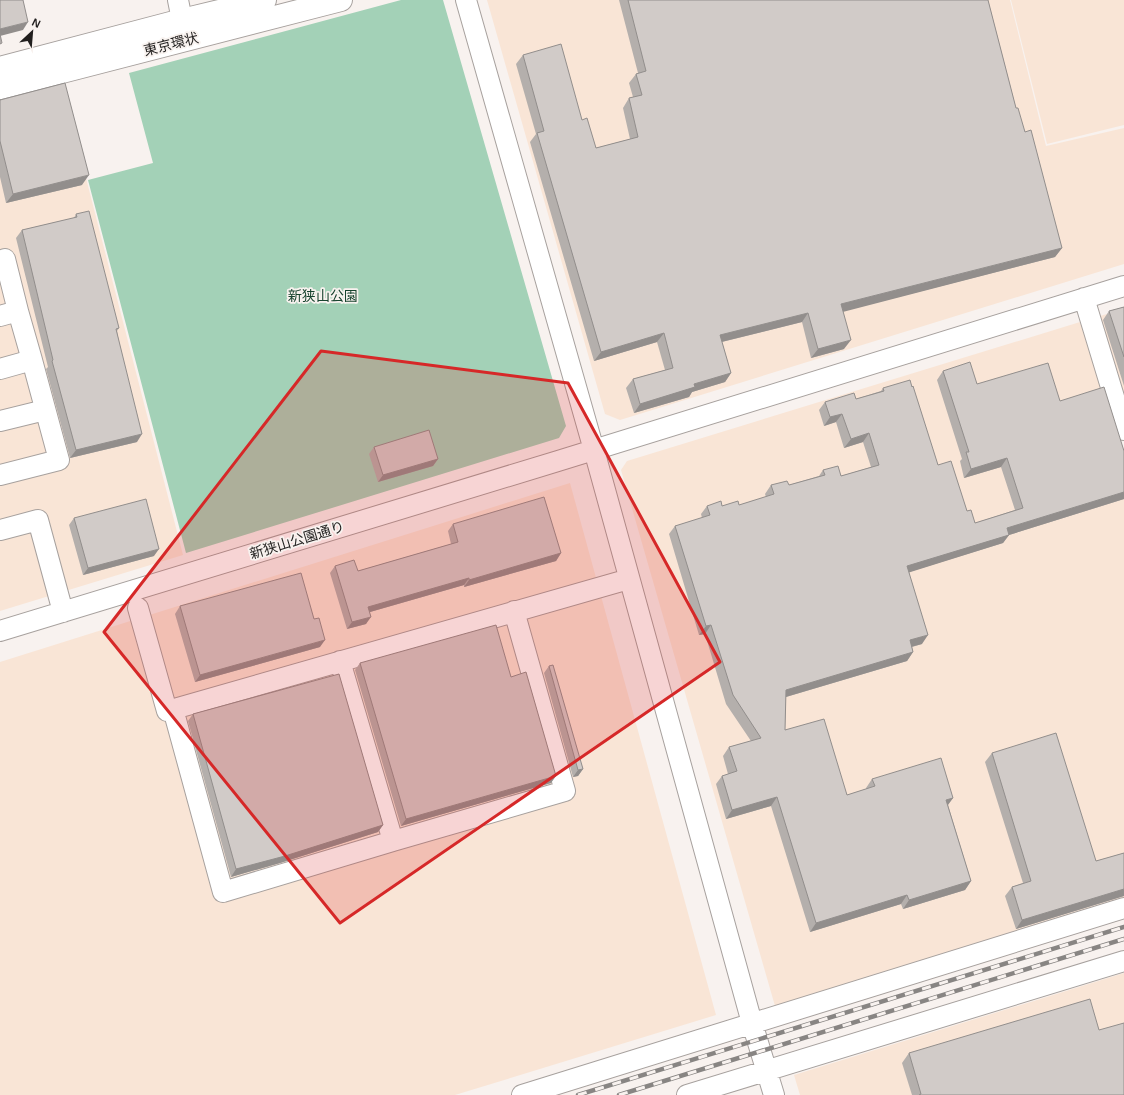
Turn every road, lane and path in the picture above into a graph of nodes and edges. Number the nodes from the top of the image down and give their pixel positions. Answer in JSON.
{"nodes":[{"id":1,"x":265,"y":0,"type":"edge"},
{"id":2,"x":341,"y":0,"type":"edge"},
{"id":3,"x":466,"y":0,"type":"edge"},
{"id":4,"x":180,"y":10,"type":"edge"},
{"id":5,"x":0,"y":68,"type":"edge"},
{"id":6,"x":0,"y":88,"type":"edge"},
{"id":7,"x":0,"y":261,"type":"edge"},
{"id":8,"x":1124,"y":286,"type":"edge"},
{"id":9,"x":1084,"y":298,"type":"junction"},
{"id":10,"x":9,"y":314,"type":"edge"},
{"id":11,"x":32,"y":360,"type":"junction"},
{"id":12,"x":0,"y":369,"type":"edge"},
{"id":13,"x":45,"y":410,"type":"junction"},
{"id":14,"x":0,"y":421,"type":"edge"},
{"id":15,"x":1124,"y":430,"type":"edge"},
{"id":16,"x":594,"y":450,"type":"junction"},
{"id":17,"x":0,"y":475,"type":"edge"},
{"id":18,"x":0,"y":530,"type":"edge"},
{"id":19,"x":629,"y":579,"type":"junction"},
{"id":20,"x":138,"y":608,"type":"dead end"},
{"id":21,"x":514,"y":611,"type":"junction"},
{"id":22,"x":63,"y":612,"type":"junction"},
{"id":23,"x":0,"y":631,"type":"edge"},
{"id":24,"x":340,"y":661,"type":"junction"},
{"id":25,"x":173,"y":709,"type":"junction"},
{"id":26,"x":393,"y":841,"type":"junction"},
{"id":27,"x":1124,"y":908,"type":"edge"},
{"id":28,"x":1124,"y":961,"type":"edge"},
{"id":29,"x":752,"y":1023,"type":"junction"},
{"id":30,"x":766,"y":1070,"type":"junction"},
{"id":31,"x":522,"y":1095,"type":"edge"},
{"id":32,"x":687,"y":1095,"type":"edge"},
{"id":33,"x":774,"y":1095,"type":"edge"}],
"edges":[{"from":1,"to":4,"type":"highway","name":"東京環状"},
{"from":2,"to":6,"type":"highway","name":"東京環状"},
{"from":3,"to":16,"type":"street"},
{"from":4,"to":5,"type":"highway","name":"東京環状"},
{"from":7,"to":10,"type":"street"},
{"from":8,"to":9,"type":"street","name":"新狭山公園通り"},
{"from":9,"to":15,"type":"street"},
{"from":9,"to":16,"type":"street","name":"新狭山公園通り"},
{"from":10,"to":11,"type":"street"},
{"from":11,"to":12,"type":"street"},
{"from":11,"to":13,"type":"street"},
{"from":13,"to":14,"type":"street"},
{"from":13,"to":17,"type":"street"},
{"from":16,"to":19,"type":"street"},
{"from":16,"to":22,"type":"street","name":"新狭山公園通り"},
{"from":18,"to":22,"type":"street"},
{"from":19,"to":21,"type":"street"},
{"from":19,"to":29,"type":"street"},
{"from":20,"to":25,"type":"street"},
{"from":21,"to":24,"type":"street"},
{"from":21,"to":26,"type":"street"},
{"from":22,"to":23,"type":"street","name":"新狭山公園通り"},
{"from":24,"to":25,"type":"street"},
{"from":24,"to":26,"type":"street"},
{"from":25,"to":26,"type":"street"},
{"from":27,"to":29,"type":"street"},
{"from":28,"to":30,"type":"street"},
{"from":29,"to":30,"type":"street"},
{"from":29,"to":31,"type":"street"},
{"from":30,"to":32,"type":"street"},
{"from":30,"to":33,"type":"street"}]}
